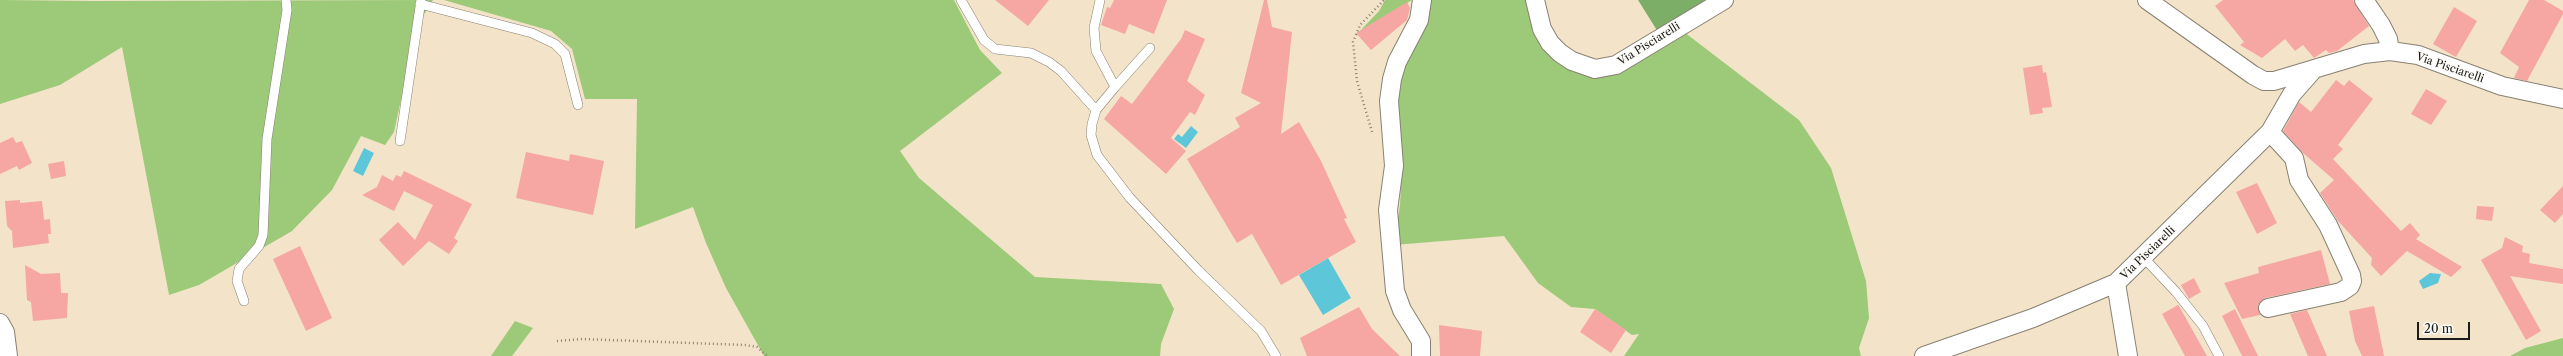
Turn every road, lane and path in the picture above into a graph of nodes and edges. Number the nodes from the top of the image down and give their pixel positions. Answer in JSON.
{"nodes":[{"id":1,"x":286,"y":0,"type":"edge"},
{"id":2,"x":961,"y":0,"type":"edge"},
{"id":3,"x":1100,"y":0,"type":"edge"},
{"id":4,"x":1384,"y":0,"type":"edge"},
{"id":5,"x":1422,"y":0,"type":"edge"},
{"id":6,"x":1535,"y":0,"type":"edge"},
{"id":7,"x":1724,"y":0,"type":"edge"},
{"id":8,"x":2147,"y":0,"type":"edge"},
{"id":9,"x":2364,"y":0,"type":"edge"},
{"id":10,"x":421,"y":2,"type":"edge"},
{"id":11,"x":1150,"y":48,"type":"dead end"},
{"id":12,"x":2390,"y":51,"type":"junction"},
{"id":13,"x":2314,"y":69,"type":"junction"},
{"id":14,"x":1115,"y":87,"type":"junction"},
{"id":15,"x":2563,"y":99,"type":"edge"},
{"id":16,"x":578,"y":105,"type":"dead end"},
{"id":17,"x":1096,"y":110,"type":"junction"},
{"id":18,"x":2270,"y":132,"type":"junction"},
{"id":19,"x":1374,"y":137,"type":"dead end"},
{"id":20,"x":400,"y":141,"type":"dead end"},
{"id":21,"x":2144,"y":258,"type":"junction"},
{"id":22,"x":2116,"y":283,"type":"junction"},
{"id":23,"x":244,"y":301,"type":"dead end"},
{"id":24,"x":2268,"y":308,"type":"dead end"},
{"id":25,"x":0,"y":323,"type":"edge"},
{"id":26,"x":557,"y":341,"type":"dead end"},
{"id":27,"x":8,"y":356,"type":"edge"},
{"id":28,"x":767,"y":356,"type":"edge"},
{"id":29,"x":1276,"y":356,"type":"edge"},
{"id":30,"x":1421,"y":356,"type":"edge"},
{"id":31,"x":1924,"y":356,"type":"edge"},
{"id":32,"x":2128,"y":356,"type":"edge"},
{"id":33,"x":2219,"y":356,"type":"edge"}],
"edges":[{"from":1,"to":23,"type":"lane"},
{"from":2,"to":17,"type":"lane"},
{"from":3,"to":14,"type":"lane"},
{"from":4,"to":19,"type":"path"},
{"from":5,"to":30,"type":"street"},
{"from":6,"to":7,"type":"street","name":"Via Pisciarelli"},
{"from":8,"to":13,"type":"street","name":"Via Pisciarelli"},
{"from":9,"to":12,"type":"street"},
{"from":10,"to":16,"type":"lane"},
{"from":10,"to":20,"type":"lane"},
{"from":11,"to":14,"type":"lane"},
{"from":12,"to":13,"type":"street","name":"Via Pisciarelli"},
{"from":12,"to":15,"type":"street","name":"Via Pisciarelli"},
{"from":13,"to":18,"type":"street","name":"Via Pisciarelli"},
{"from":14,"to":17,"type":"lane"},
{"from":17,"to":29,"type":"lane"},
{"from":18,"to":21,"type":"street","name":"Via Pisciarelli"},
{"from":18,"to":24,"type":"street"},
{"from":21,"to":22,"type":"street","name":"Via Pisciarelli"},
{"from":21,"to":33,"type":"lane"},
{"from":22,"to":31,"type":"street","name":"Via Pisciarelli"},
{"from":22,"to":32,"type":"street"},
{"from":25,"to":27,"type":"street"},
{"from":26,"to":28,"type":"path"}]}
